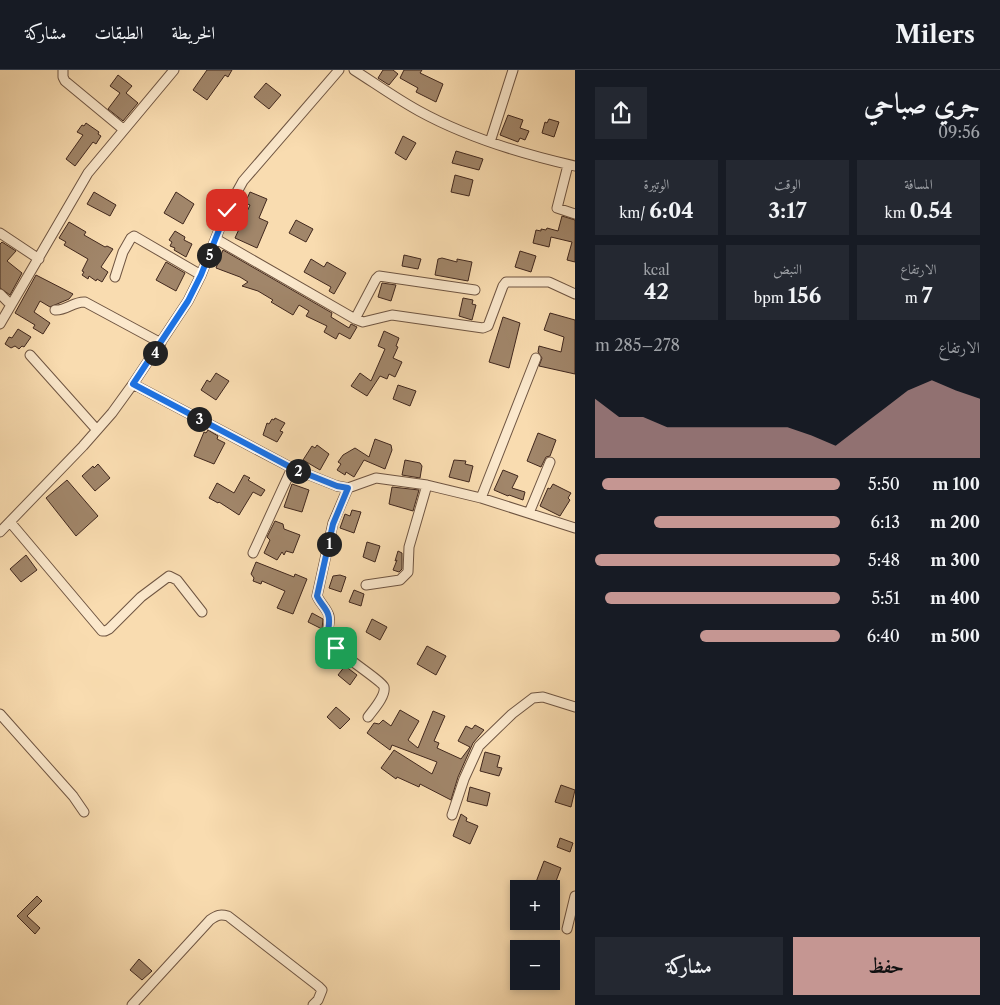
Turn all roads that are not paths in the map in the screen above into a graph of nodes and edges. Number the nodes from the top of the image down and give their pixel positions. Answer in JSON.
{"nodes":[{"id":1,"x":63,"y":70,"type":"edge"},
{"id":2,"x":174,"y":70,"type":"edge"},
{"id":3,"x":339,"y":70,"type":"edge"},
{"id":4,"x":354,"y":70,"type":"edge"},
{"id":5,"x":513,"y":70,"type":"edge"},
{"id":6,"x":124,"y":128,"type":"junction"},
{"id":7,"x":490,"y":142,"type":"junction"},
{"id":8,"x":571,"y":165,"type":"edge"},
{"id":9,"x":575,"y":214,"type":"edge"},
{"id":10,"x":0,"y":233,"type":"edge"},
{"id":11,"x":216,"y":239,"type":"junction"},
{"id":12,"x":38,"y":259,"type":"junction"},
{"id":13,"x":201,"y":275,"type":"junction"},
{"id":14,"x":115,"y":277,"type":"dead end"},
{"id":15,"x":475,"y":290,"type":"dead end"},
{"id":16,"x":0,"y":294,"type":"edge"},
{"id":17,"x":575,"y":294,"type":"edge"},
{"id":18,"x":11,"y":305,"type":"junction"},
{"id":19,"x":55,"y":310,"type":"dead end"},
{"id":20,"x":355,"y":319,"type":"junction"},
{"id":21,"x":0,"y":324,"type":"edge"},
{"id":22,"x":161,"y":343,"type":"junction"},
{"id":23,"x":30,"y":355,"type":"dead end"},
{"id":24,"x":536,"y":358,"type":"dead end"},
{"id":25,"x":133,"y":384,"type":"junction"},
{"id":26,"x":97,"y":430,"type":"junction"},
{"id":27,"x":550,"y":462,"type":"dead end"},
{"id":28,"x":292,"y":468,"type":"junction"},
{"id":29,"x":427,"y":485,"type":"junction"},
{"id":30,"x":348,"y":488,"type":"junction"},
{"id":31,"x":481,"y":498,"type":"junction"},
{"id":32,"x":529,"y":513,"type":"junction"},
{"id":33,"x":10,"y":522,"type":"junction"},
{"id":34,"x":575,"y":528,"type":"edge"},
{"id":35,"x":0,"y":532,"type":"edge"},
{"id":36,"x":253,"y":554,"type":"dead end"},
{"id":37,"x":366,"y":585,"type":"dead end"},
{"id":38,"x":202,"y":612,"type":"dead end"},
{"id":39,"x":575,"y":707,"type":"edge"},
{"id":40,"x":0,"y":714,"type":"edge"},
{"id":41,"x":368,"y":717,"type":"dead end"},
{"id":42,"x":84,"y":812,"type":"dead end"},
{"id":43,"x":452,"y":814,"type":"dead end"},
{"id":44,"x":575,"y":896,"type":"edge"},
{"id":45,"x":567,"y":929,"type":"dead end"},
{"id":46,"x":132,"y":1005,"type":"edge"},
{"id":47,"x":313,"y":1005,"type":"edge"}],
"edges":[{"from":1,"to":6,"type":"street"},
{"from":2,"to":6,"type":"street"},
{"from":3,"to":11,"type":"street"},
{"from":4,"to":7,"type":"street"},
{"from":5,"to":7,"type":"street"},
{"from":6,"to":12,"type":"street"},
{"from":7,"to":8,"type":"street"},
{"from":8,"to":9,"type":"street"},
{"from":10,"to":12,"type":"street"},
{"from":11,"to":13,"type":"street"},
{"from":11,"to":20,"type":"street"},
{"from":12,"to":18,"type":"street"},
{"from":13,"to":14,"type":"street"},
{"from":13,"to":22,"type":"street"},
{"from":15,"to":20,"type":"street"},
{"from":16,"to":18,"type":"street"},
{"from":17,"to":20,"type":"street"},
{"from":18,"to":21,"type":"street"},
{"from":19,"to":22,"type":"street"},
{"from":22,"to":25,"type":"street"},
{"from":23,"to":26,"type":"street"},
{"from":24,"to":31,"type":"street"},
{"from":25,"to":26,"type":"street"},
{"from":25,"to":28,"type":"street"},
{"from":26,"to":33,"type":"street"},
{"from":27,"to":32,"type":"street"},
{"from":28,"to":30,"type":"street"},
{"from":28,"to":36,"type":"street"},
{"from":29,"to":30,"type":"street"},
{"from":29,"to":31,"type":"street"},
{"from":29,"to":37,"type":"street"},
{"from":30,"to":41,"type":"street"},
{"from":31,"to":32,"type":"street"},
{"from":32,"to":34,"type":"street"},
{"from":33,"to":35,"type":"street"},
{"from":33,"to":38,"type":"street"},
{"from":39,"to":43,"type":"street"},
{"from":40,"to":42,"type":"street"},
{"from":44,"to":45,"type":"street"},
{"from":46,"to":47,"type":"street"}]}
